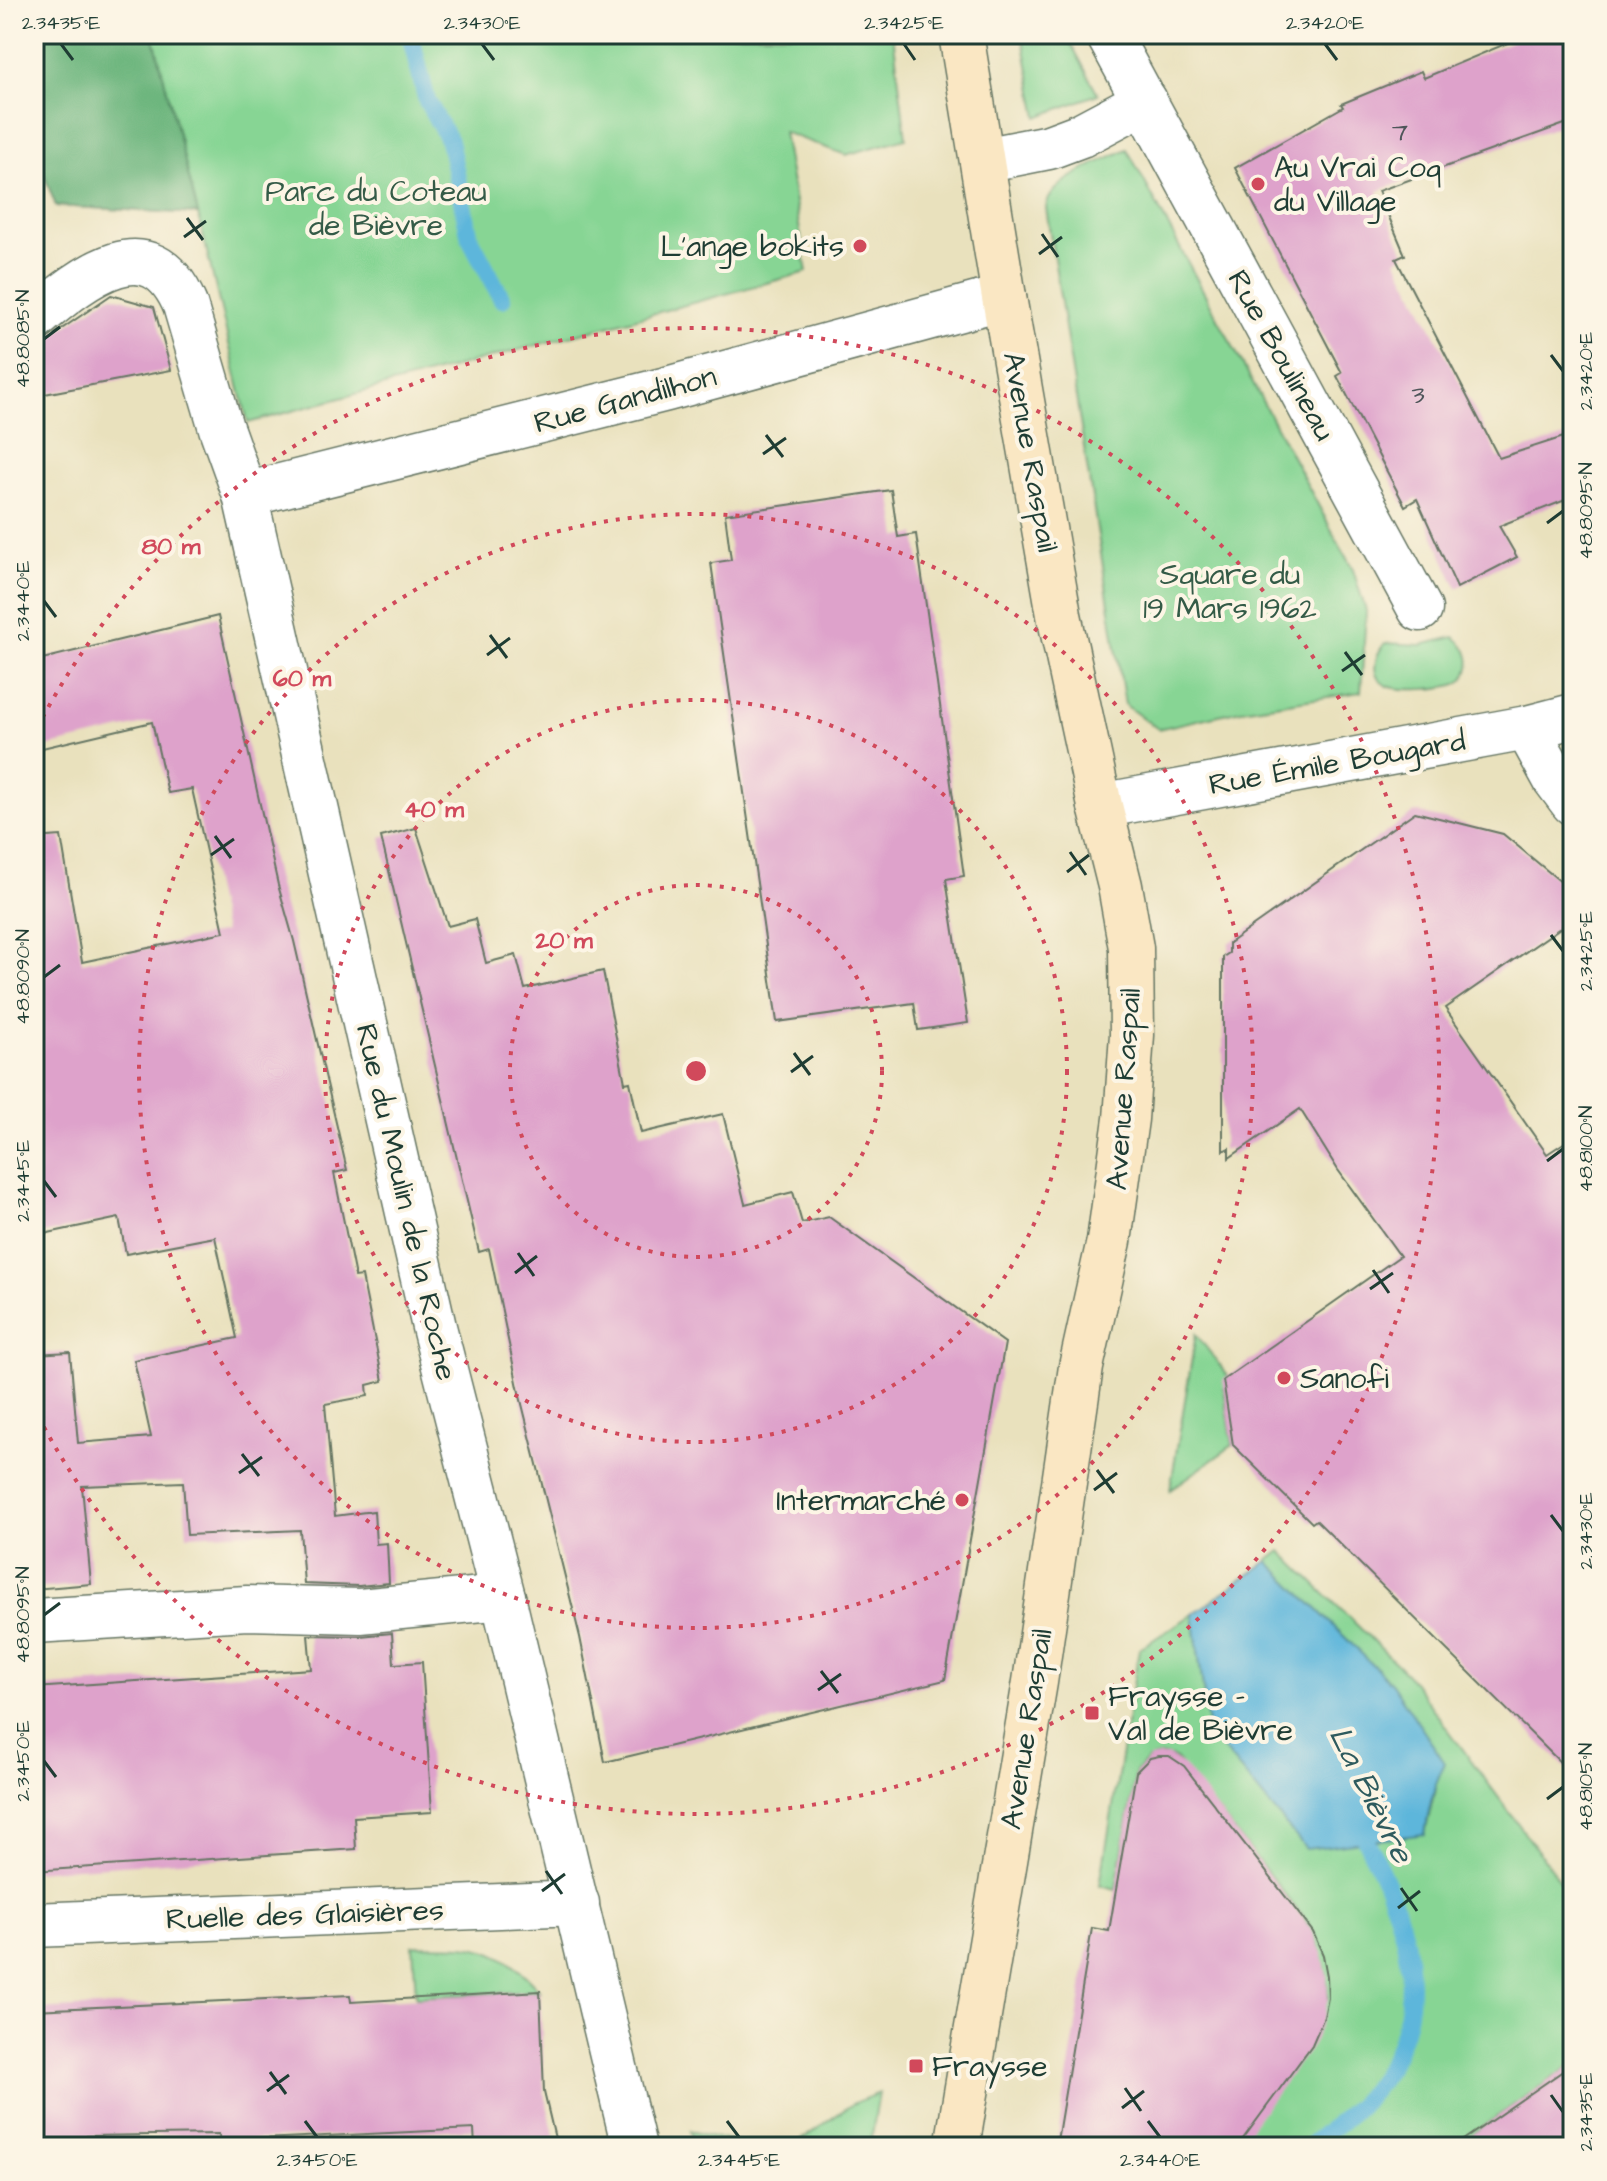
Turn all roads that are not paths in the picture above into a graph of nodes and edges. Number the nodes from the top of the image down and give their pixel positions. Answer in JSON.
{"nodes":[{"id":1,"x":961,"y":34,"type":"edge"},
{"id":2,"x":1108,"y":34,"type":"edge"},
{"id":3,"x":1145,"y":101,"type":"junction"},
{"id":4,"x":983,"y":160,"type":"junction"},
{"id":5,"x":1004,"y":297,"type":"junction"},
{"id":6,"x":34,"y":319,"type":"edge"},
{"id":7,"x":245,"y":495,"type":"junction"},
{"id":8,"x":1420,"y":609,"type":"dead end"},
{"id":9,"x":1573,"y":716,"type":"edge"},
{"id":10,"x":1527,"y":728,"type":"junction"},
{"id":11,"x":1573,"y":803,"type":"edge"},
{"id":12,"x":1100,"y":806,"type":"junction"},
{"id":13,"x":503,"y":1597,"type":"junction"},
{"id":14,"x":34,"y":1621,"type":"edge"},
{"id":15,"x":577,"y":1903,"type":"junction"},
{"id":16,"x":34,"y":1925,"type":"edge"},
{"id":17,"x":634,"y":2147,"type":"edge"},
{"id":18,"x":957,"y":2147,"type":"edge"}],
"edges":[{"from":1,"to":4,"type":"main road","name":"Avenue Raspail"},
{"from":2,"to":3,"type":"street","name":"Rue Boulineau"},
{"from":3,"to":4,"type":"street"},
{"from":3,"to":8,"type":"street","name":"Rue Boulineau"},
{"from":4,"to":5,"type":"main road","name":"Avenue Raspail"},
{"from":5,"to":7,"type":"street","name":"Rue Gandilhon"},
{"from":5,"to":12,"type":"main road","name":"Avenue Raspail"},
{"from":6,"to":7,"type":"street","name":"Rue du Moulin de la Roche"},
{"from":7,"to":13,"type":"street","name":"Rue du Moulin de la Roche"},
{"from":9,"to":10,"type":"street","name":"Rue Émile Bougard"},
{"from":10,"to":11,"type":"street"},
{"from":10,"to":12,"type":"street","name":"Rue Émile Bougard"},
{"from":12,"to":18,"type":"main road","name":"Avenue Raspail"},
{"from":13,"to":14,"type":"street"},
{"from":13,"to":15,"type":"street","name":"Rue du Moulin de la Roche"},
{"from":15,"to":16,"type":"street","name":"Ruelle des Glaisières"},
{"from":15,"to":17,"type":"street","name":"Rue du Moulin de la Roche"}]}
